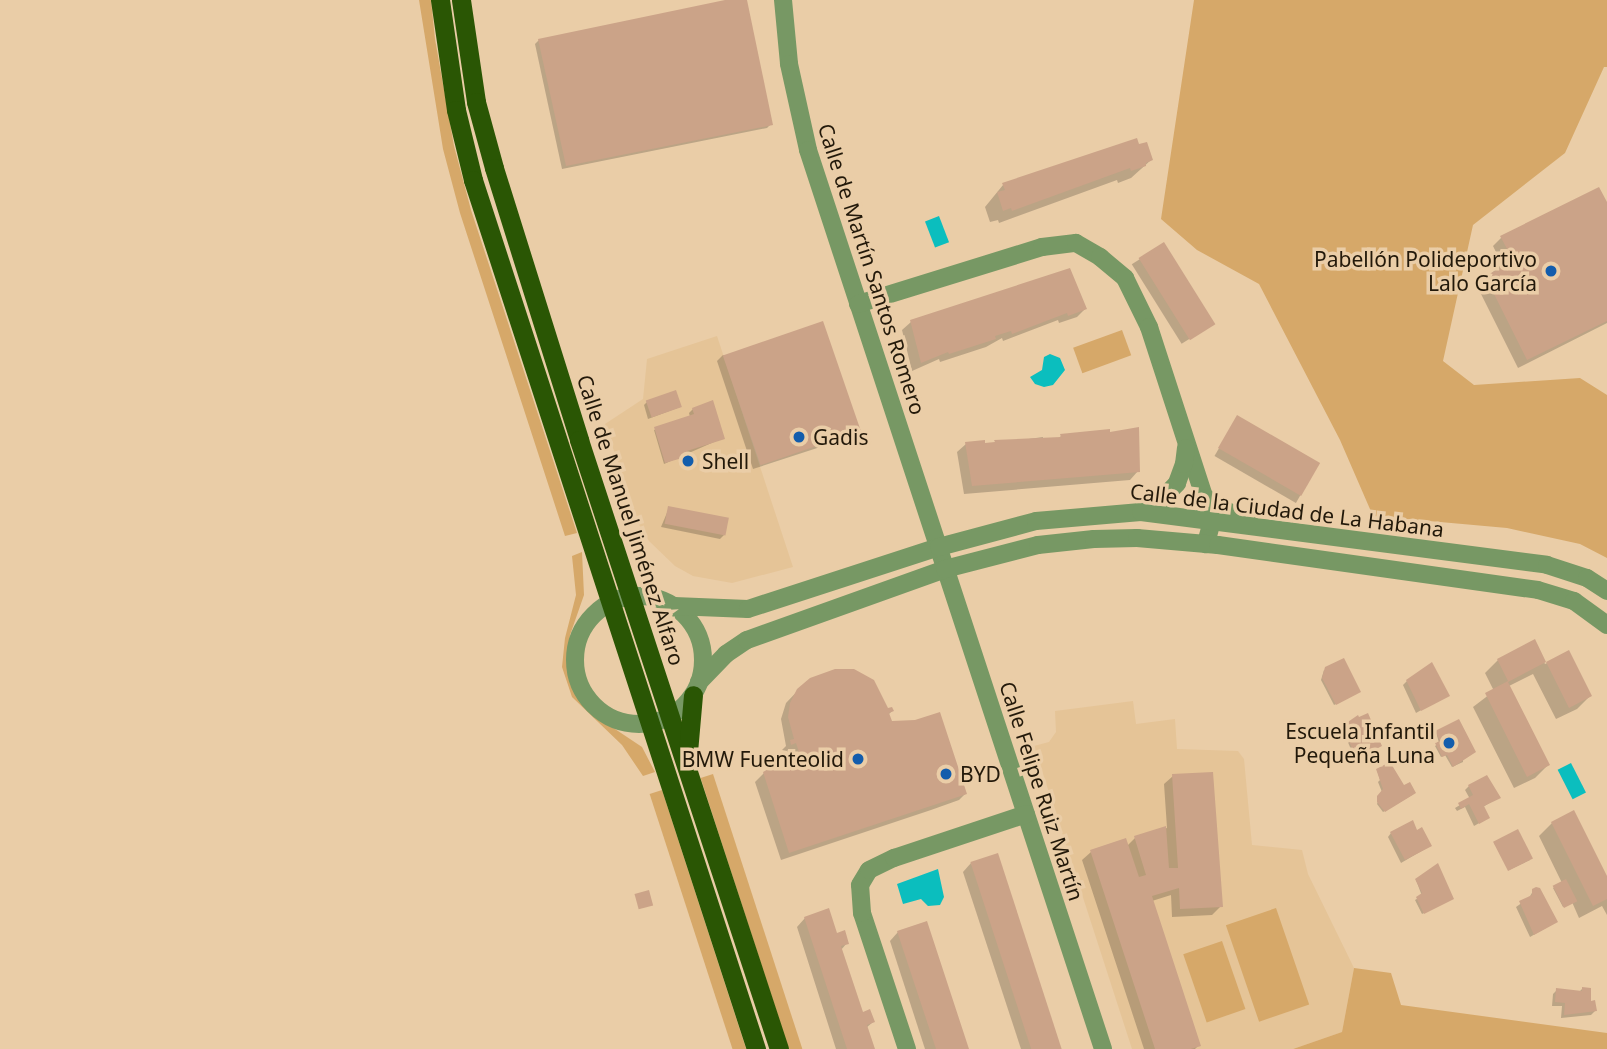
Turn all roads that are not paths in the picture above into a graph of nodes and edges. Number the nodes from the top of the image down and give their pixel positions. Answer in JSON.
{"nodes":[{"id":1,"x":440,"y":0,"type":"edge"},
{"id":2,"x":461,"y":0,"type":"edge"},
{"id":3,"x":783,"y":0,"type":"edge"},
{"id":4,"x":858,"y":304,"type":"junction"},
{"id":5,"x":1186,"y":445,"type":"junction"},
{"id":6,"x":1206,"y":498,"type":"junction"},
{"id":7,"x":1141,"y":512,"type":"junction"},
{"id":8,"x":1212,"y":521,"type":"junction"},
{"id":9,"x":1252,"y":526,"type":"junction"},
{"id":10,"x":1206,"y":544,"type":"junction"},
{"id":11,"x":939,"y":547,"type":"junction"},
{"id":12,"x":945,"y":569,"type":"junction"},
{"id":13,"x":1607,"y":591,"type":"edge"},
{"id":14,"x":632,"y":595,"type":"junction"},
{"id":15,"x":610,"y":602,"type":"junction"},
{"id":16,"x":674,"y":606,"type":"junction"},
{"id":17,"x":1607,"y":625,"type":"edge"},
{"id":18,"x":696,"y":688,"type":"junction"},
{"id":19,"x":671,"y":715,"type":"junction"},
{"id":20,"x":651,"y":723,"type":"junction"},
{"id":21,"x":687,"y":763,"type":"junction"},
{"id":22,"x":1026,"y":814,"type":"junction"},
{"id":23,"x":755,"y":1049,"type":"edge"},
{"id":24,"x":779,"y":1049,"type":"edge"},
{"id":25,"x":907,"y":1049,"type":"edge"},
{"id":26,"x":1103,"y":1049,"type":"edge"}],
"edges":[{"from":1,"to":15,"type":"highway"},
{"from":2,"to":14,"type":"highway","name":"Calle de Manuel Jiménez Alfaro"},
{"from":3,"to":4,"type":"street","name":"Calle de Martín Santos Romero"},
{"from":4,"to":5,"type":"street"},
{"from":4,"to":11,"type":"street","name":"Calle de Martín Santos Romero"},
{"from":5,"to":6,"type":"street"},
{"from":5,"to":7,"type":"street"},
{"from":6,"to":8,"type":"street"},
{"from":6,"to":9,"type":"street"},
{"from":7,"to":8,"type":"street","name":"Calle de la Ciudad de La Habana"},
{"from":7,"to":11,"type":"street","name":"Calle de la Ciudad de La Habana"},
{"from":8,"to":9,"type":"street","name":"Calle de la Ciudad de La Habana"},
{"from":8,"to":10,"type":"street"},
{"from":9,"to":13,"type":"street","name":"Calle de la Ciudad de La Habana"},
{"from":10,"to":12,"type":"street","name":"Calle de la Ciudad de La Habana"},
{"from":10,"to":17,"type":"street","name":"Calle de la Ciudad de La Habana"},
{"from":11,"to":12,"type":"street","name":"Calle Felipe Ruiz Martín"},
{"from":11,"to":16,"type":"street","name":"Calle de la Ciudad de La Habana"},
{"from":12,"to":18,"type":"street","name":"Calle de la Ciudad de La Habana"},
{"from":12,"to":22,"type":"street","name":"Calle Felipe Ruiz Martín"},
{"from":14,"to":15,"type":"street"},
{"from":14,"to":16,"type":"street","name":"Calle de la Ciudad de La Habana"},
{"from":14,"to":19,"type":"highway","name":"Calle de Manuel Jiménez Alfaro"},
{"from":15,"to":20,"type":"highway"},
{"from":15,"to":20,"type":"street"},
{"from":16,"to":18,"type":"street"},
{"from":18,"to":19,"type":"street","name":"Calle de la Ciudad de La Habana"},
{"from":18,"to":21,"type":"highway"},
{"from":19,"to":20,"type":"street"},
{"from":19,"to":21,"type":"highway","name":"Calle de Manuel Jiménez Alfaro"},
{"from":20,"to":23,"type":"highway"},
{"from":21,"to":24,"type":"highway","name":"Calle de Manuel Jiménez Alfaro"},
{"from":22,"to":25,"type":"street"},
{"from":22,"to":26,"type":"street","name":"Calle Felipe Ruiz Martín"}]}
